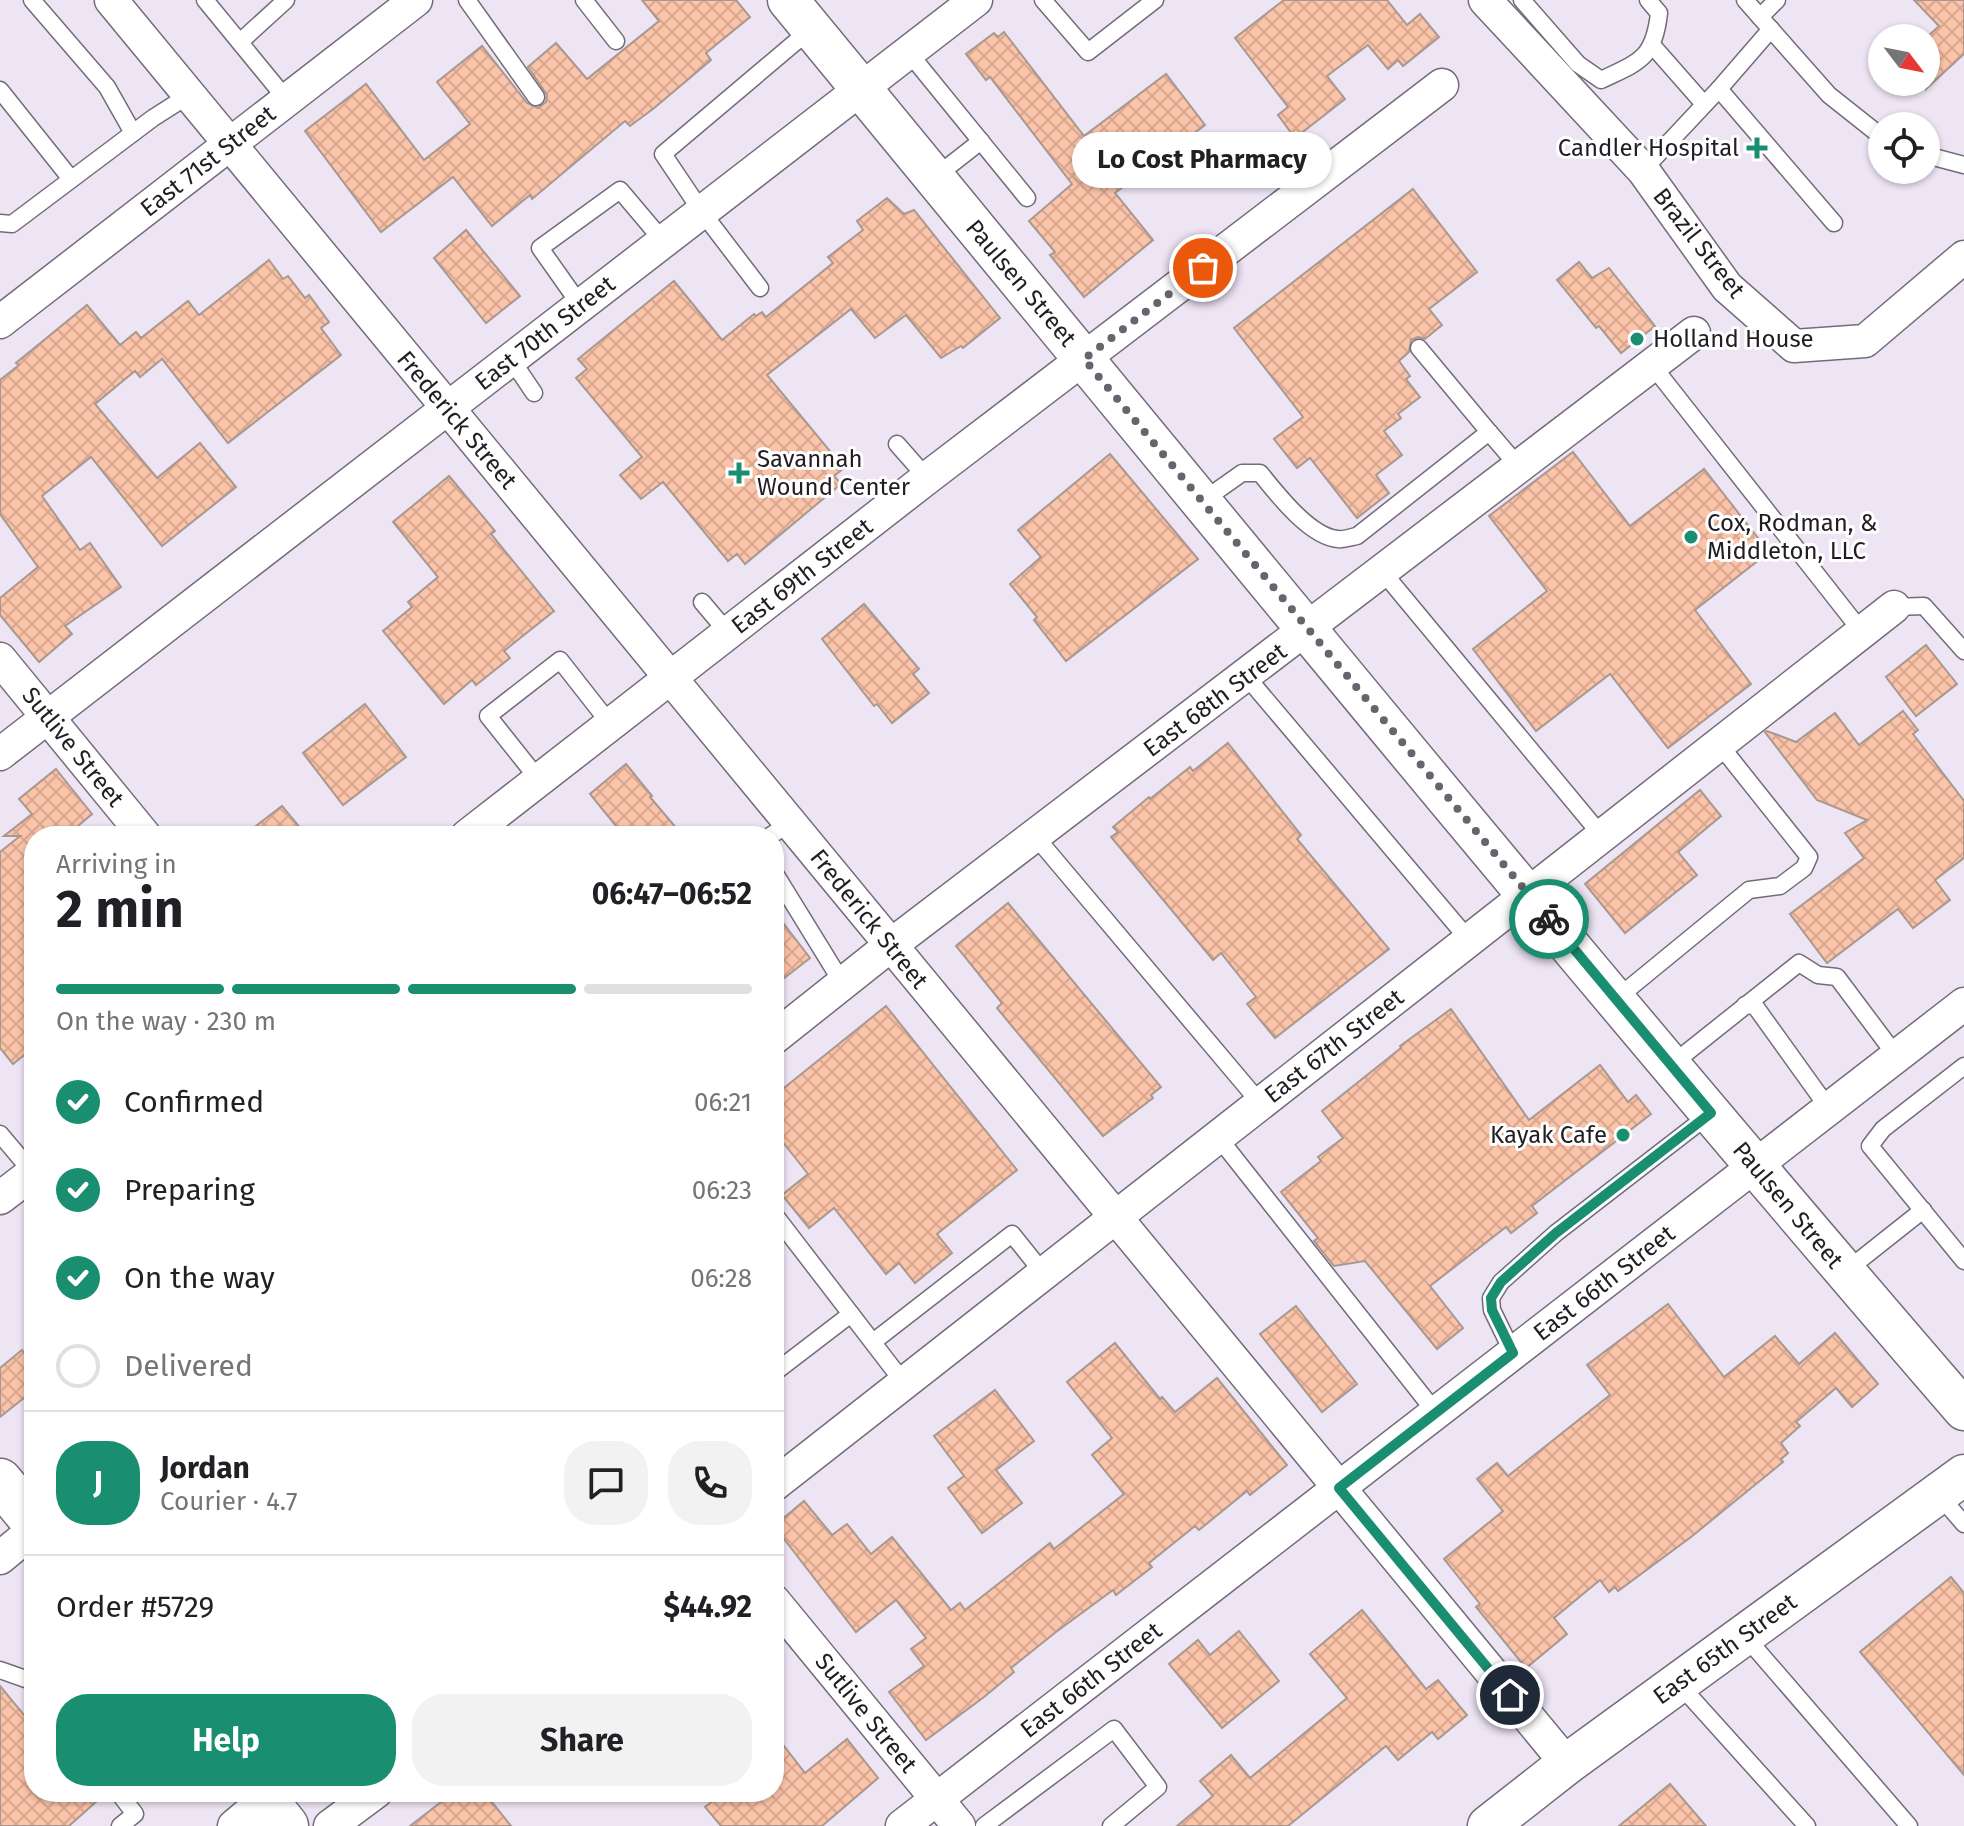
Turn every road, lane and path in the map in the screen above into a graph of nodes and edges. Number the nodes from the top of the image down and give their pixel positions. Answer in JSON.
{"nodes":[{"id":1,"x":32,"y":0,"type":"edge"},
{"id":2,"x":111,"y":0,"type":"edge"},
{"id":3,"x":205,"y":0,"type":"edge"},
{"id":4,"x":286,"y":0,"type":"edge"},
{"id":5,"x":416,"y":0,"type":"edge"},
{"id":6,"x":467,"y":0,"type":"edge"},
{"id":7,"x":584,"y":0,"type":"edge"},
{"id":8,"x":976,"y":0,"type":"edge"},
{"id":9,"x":1043,"y":0,"type":"edge"},
{"id":10,"x":1155,"y":0,"type":"edge"},
{"id":11,"x":1485,"y":0,"type":"edge"},
{"id":12,"x":1522,"y":0,"type":"edge"},
{"id":13,"x":1648,"y":0,"type":"edge"},
{"id":14,"x":1745,"y":0,"type":"edge"},
{"id":15,"x":1777,"y":0,"type":"edge"},
{"id":16,"x":800,"y":15,"type":"edge"},
{"id":17,"x":1765,"y":23,"type":"junction"},
{"id":18,"x":616,"y":41,"type":"dead end"},
{"id":19,"x":240,"y":42,"type":"junction"},
{"id":20,"x":1652,"y":45,"type":"junction"},
{"id":21,"x":909,"y":53,"type":"junction"},
{"id":22,"x":1442,"y":85,"type":"dead end"},
{"id":23,"x":861,"y":89,"type":"junction"},
{"id":24,"x":1719,"y":89,"type":"junction"},
{"id":25,"x":0,"y":90,"type":"edge"},
{"id":26,"x":189,"y":95,"type":"junction"},
{"id":27,"x":536,"y":97,"type":"dead end"},
{"id":28,"x":287,"y":100,"type":"junction"},
{"id":29,"x":1703,"y":103,"type":"junction"},
{"id":30,"x":1868,"y":126,"type":"edge"},
{"id":31,"x":133,"y":133,"type":"junction"},
{"id":32,"x":981,"y":141,"type":"junction"},
{"id":33,"x":230,"y":144,"type":"junction"},
{"id":34,"x":1940,"y":159,"type":"edge"},
{"id":35,"x":1964,"y":165,"type":"edge"},
{"id":36,"x":1643,"y":170,"type":"junction"},
{"id":37,"x":934,"y":178,"type":"junction"},
{"id":38,"x":71,"y":179,"type":"junction"},
{"id":39,"x":1027,"y":198,"type":"dead end"},
{"id":40,"x":702,"y":212,"type":"junction"},
{"id":41,"x":1834,"y":223,"type":"dead end"},
{"id":42,"x":4,"y":226,"type":"edge"},
{"id":43,"x":664,"y":242,"type":"junction"},
{"id":44,"x":1964,"y":257,"type":"edge"},
{"id":45,"x":760,"y":288,"type":"dead end"},
{"id":46,"x":581,"y":306,"type":"junction"},
{"id":47,"x":0,"y":322,"type":"edge"},
{"id":48,"x":1694,"y":333,"type":"dead end"},
{"id":49,"x":1419,"y":348,"type":"dead end"},
{"id":50,"x":511,"y":359,"type":"junction"},
{"id":51,"x":1084,"y":359,"type":"junction"},
{"id":52,"x":1652,"y":365,"type":"junction"},
{"id":53,"x":534,"y":393,"type":"dead end"},
{"id":54,"x":448,"y":408,"type":"junction"},
{"id":55,"x":1489,"y":432,"type":"junction"},
{"id":56,"x":897,"y":444,"type":"dead end"},
{"id":57,"x":1519,"y":467,"type":"junction"},
{"id":58,"x":927,"y":478,"type":"junction"},
{"id":59,"x":1201,"y":502,"type":"junction"},
{"id":60,"x":1382,"y":571,"type":"junction"},
{"id":61,"x":702,"y":602,"type":"dead end"},
{"id":62,"x":1894,"y":607,"type":"joint"},
{"id":63,"x":1307,"y":630,"type":"junction"},
{"id":64,"x":1862,"y":632,"type":"junction"},
{"id":65,"x":729,"y":634,"type":"junction"},
{"id":66,"x":1964,"y":651,"type":"edge"},
{"id":67,"x":0,"y":659,"type":"edge"},
{"id":68,"x":1246,"y":676,"type":"junction"},
{"id":69,"x":671,"y":678,"type":"junction"},
{"id":70,"x":48,"y":717,"type":"junction"},
{"id":71,"x":611,"y":725,"type":"junction"},
{"id":72,"x":1719,"y":744,"type":"junction"},
{"id":73,"x":0,"y":754,"type":"edge"},
{"id":74,"x":539,"y":780,"type":"junction"},
{"id":75,"x":137,"y":826,"type":"edge"},
{"id":76,"x":480,"y":826,"type":"edge"},
{"id":77,"x":777,"y":826,"type":"edge"},
{"id":78,"x":784,"y":834,"type":"edge"},
{"id":79,"x":1035,"y":836,"type":"junction"},
{"id":80,"x":1602,"y":836,"type":"junction"},
{"id":81,"x":784,"y":888,"type":"edge"},
{"id":82,"x":1528,"y":894,"type":"junction"},
{"id":83,"x":1469,"y":940,"type":"junction"},
{"id":84,"x":891,"y":945,"type":"junction"},
{"id":85,"x":843,"y":984,"type":"junction"},
{"id":86,"x":1616,"y":999,"type":"junction"},
{"id":87,"x":1964,"y":1004,"type":"edge"},
{"id":88,"x":1745,"y":1005,"type":"junction"},
{"id":89,"x":784,"y":1030,"type":"edge"},
{"id":90,"x":1897,"y":1057,"type":"junction"},
{"id":91,"x":1671,"y":1065,"type":"junction"},
{"id":92,"x":1964,"y":1066,"type":"edge"},
{"id":93,"x":1261,"y":1104,"type":"junction"},
{"id":94,"x":1829,"y":1109,"type":"junction"},
{"id":95,"x":1711,"y":1113,"type":"junction"},
{"id":96,"x":0,"y":1134,"type":"edge"},
{"id":97,"x":1218,"y":1137,"type":"junction"},
{"id":98,"x":24,"y":1166,"type":"edge"},
{"id":99,"x":1755,"y":1166,"type":"junction"},
{"id":100,"x":24,"y":1182,"type":"edge"},
{"id":101,"x":0,"y":1198,"type":"edge"},
{"id":102,"x":1923,"y":1210,"type":"junction"},
{"id":103,"x":1116,"y":1218,"type":"junction"},
{"id":104,"x":784,"y":1227,"type":"edge"},
{"id":105,"x":1964,"y":1261,"type":"edge"},
{"id":106,"x":1844,"y":1272,"type":"junction"},
{"id":107,"x":1044,"y":1274,"type":"junction"},
{"id":108,"x":851,"y":1314,"type":"junction"},
{"id":109,"x":873,"y":1342,"type":"junction"},
{"id":110,"x":1513,"y":1353,"type":"junction"},
{"id":111,"x":784,"y":1365,"type":"edge"},
{"id":112,"x":904,"y":1383,"type":"junction"},
{"id":113,"x":1964,"y":1410,"type":"edge"},
{"id":114,"x":1436,"y":1413,"type":"junction"},
{"id":115,"x":784,"y":1477,"type":"edge"},
{"id":116,"x":0,"y":1481,"type":"edge"},
{"id":117,"x":1951,"y":1484,"type":"edge"},
{"id":118,"x":1339,"y":1488,"type":"junction"},
{"id":119,"x":24,"y":1510,"type":"edge"},
{"id":120,"x":1964,"y":1524,"type":"edge"},
{"id":121,"x":24,"y":1538,"type":"edge"},
{"id":122,"x":0,"y":1558,"type":"edge"},
{"id":123,"x":784,"y":1613,"type":"edge"},
{"id":124,"x":1744,"y":1635,"type":"junction"},
{"id":125,"x":0,"y":1670,"type":"edge"},
{"id":126,"x":24,"y":1678,"type":"edge"},
{"id":127,"x":1679,"y":1684,"type":"junction"},
{"id":128,"x":1567,"y":1764,"type":"junction"},
{"id":129,"x":937,"y":1799,"type":"junction"},
{"id":130,"x":126,"y":1802,"type":"edge"},
{"id":131,"x":362,"y":1802,"type":"edge"},
{"id":132,"x":120,"y":1826,"type":"edge"},
{"id":133,"x":330,"y":1826,"type":"edge"},
{"id":134,"x":902,"y":1826,"type":"edge"},
{"id":135,"x":959,"y":1826,"type":"edge"},
{"id":136,"x":984,"y":1826,"type":"edge"},
{"id":137,"x":1111,"y":1826,"type":"edge"},
{"id":138,"x":1488,"y":1826,"type":"edge"},
{"id":139,"x":1807,"y":1826,"type":"edge"},
{"id":140,"x":1909,"y":1826,"type":"edge"}],
"edges":[{"from":1,"to":31,"type":"lane"},
{"from":2,"to":26,"type":"street","name":"Frederick Street"},
{"from":3,"to":19,"type":"lane"},
{"from":4,"to":19,"type":"lane"},
{"from":5,"to":28,"type":"street","name":"East 71st Street"},
{"from":6,"to":27,"type":"lane"},
{"from":7,"to":18,"type":"lane"},
{"from":8,"to":21,"type":"street","name":"East 70th Street"},
{"from":9,"to":10,"type":"lane"},
{"from":11,"to":36,"type":"street","name":"Brazil Street"},
{"from":12,"to":20,"type":"lane"},
{"from":13,"to":20,"type":"lane"},
{"from":14,"to":17,"type":"lane"},
{"from":15,"to":17,"type":"lane"},
{"from":16,"to":23,"type":"street","name":"Paulsen Street"},
{"from":16,"to":40,"type":"lane"},
{"from":17,"to":24,"type":"lane"},
{"from":17,"to":30,"type":"lane"},
{"from":19,"to":28,"type":"lane"},
{"from":20,"to":29,"type":"lane"},
{"from":21,"to":23,"type":"street","name":"East 70th Street"},
{"from":21,"to":32,"type":"lane"},
{"from":22,"to":51,"type":"street","name":"East 69th Street"},
{"from":23,"to":37,"type":"street","name":"Paulsen Street"},
{"from":23,"to":40,"type":"street","name":"East 70th Street"},
{"from":24,"to":29,"type":"lane"},
{"from":24,"to":41,"type":"lane"},
{"from":25,"to":38,"type":"lane"},
{"from":26,"to":31,"type":"lane"},
{"from":26,"to":33,"type":"street","name":"Frederick Street"},
{"from":28,"to":33,"type":"street","name":"East 71st Street"},
{"from":29,"to":36,"type":"lane"},
{"from":31,"to":38,"type":"lane"},
{"from":32,"to":37,"type":"lane"},
{"from":32,"to":39,"type":"lane"},
{"from":33,"to":47,"type":"street","name":"East 71st Street"},
{"from":33,"to":54,"type":"street","name":"Frederick Street"},
{"from":34,"to":35,"type":"lane"},
{"from":36,"to":44,"type":"street","name":"Brazil Street"},
{"from":37,"to":51,"type":"street","name":"Paulsen Street"},
{"from":38,"to":42,"type":"lane"},
{"from":40,"to":43,"type":"street","name":"East 70th Street"},
{"from":40,"to":45,"type":"lane"},
{"from":43,"to":46,"type":"street","name":"East 70th Street"},
{"from":43,"to":46,"type":"lane"},
{"from":46,"to":50,"type":"street","name":"East 70th Street"},
{"from":48,"to":52,"type":"street","name":"East 68th Street"},
{"from":49,"to":55,"type":"lane"},
{"from":50,"to":53,"type":"lane"},
{"from":50,"to":54,"type":"street","name":"East 70th Street"},
{"from":51,"to":58,"type":"street","name":"East 69th Street"},
{"from":51,"to":59,"type":"street","name":"Paulsen Street"},
{"from":52,"to":57,"type":"street","name":"East 68th Street"},
{"from":52,"to":64,"type":"lane"},
{"from":54,"to":69,"type":"street","name":"Frederick Street"},
{"from":54,"to":70,"type":"street","name":"East 70th Street"},
{"from":55,"to":57,"type":"lane"},
{"from":55,"to":59,"type":"lane"},
{"from":56,"to":58,"type":"lane"},
{"from":57,"to":60,"type":"street","name":"East 68th Street"},
{"from":58,"to":65,"type":"street","name":"East 69th Street"},
{"from":59,"to":63,"type":"street","name":"Paulsen Street"},
{"from":60,"to":63,"type":"street","name":"East 68th Street"},
{"from":60,"to":80,"type":"lane"},
{"from":61,"to":65,"type":"lane"},
{"from":62,"to":64,"type":"street","name":"East 67th Street"},
{"from":62,"to":66,"type":"lane"},
{"from":63,"to":68,"type":"street","name":"East 68th Street"},
{"from":63,"to":82,"type":"street","name":"Paulsen Street"},
{"from":64,"to":72,"type":"street","name":"East 67th Street"},
{"from":65,"to":69,"type":"street","name":"East 69th Street"},
{"from":67,"to":70,"type":"street","name":"Sutlive Street"},
{"from":68,"to":79,"type":"street","name":"East 68th Street"},
{"from":68,"to":83,"type":"lane"},
{"from":69,"to":71,"type":"street","name":"East 69th Street"},
{"from":69,"to":77,"type":"street","name":"Frederick Street"},
{"from":70,"to":73,"type":"street","name":"East 70th Street"},
{"from":70,"to":75,"type":"street","name":"Sutlive Street"},
{"from":71,"to":74,"type":"street","name":"East 69th Street"},
{"from":71,"to":74,"type":"lane"},
{"from":72,"to":80,"type":"street","name":"East 67th Street"},
{"from":72,"to":86,"type":"lane"},
{"from":74,"to":76,"type":"street","name":"East 69th Street"},
{"from":78,"to":84,"type":"street","name":"Frederick Street"},
{"from":79,"to":84,"type":"street","name":"East 68th Street"},
{"from":79,"to":93,"type":"lane"},
{"from":80,"to":82,"type":"street","name":"East 67th Street"},
{"from":81,"to":85,"type":"lane"},
{"from":82,"to":83,"type":"street","name":"East 67th Street"},
{"from":82,"to":86,"type":"street","name":"Paulsen Street"},
{"from":83,"to":93,"type":"street","name":"East 67th Street"},
{"from":84,"to":85,"type":"street","name":"East 68th Street"},
{"from":84,"to":103,"type":"street","name":"Frederick Street"},
{"from":85,"to":89,"type":"street","name":"East 68th Street"},
{"from":86,"to":91,"type":"street","name":"Paulsen Street"},
{"from":87,"to":90,"type":"street","name":"East 66th Street"},
{"from":88,"to":90,"type":"lane"},
{"from":88,"to":91,"type":"lane"},
{"from":88,"to":94,"type":"lane"},
{"from":90,"to":94,"type":"street","name":"East 66th Street"},
{"from":91,"to":95,"type":"street","name":"Paulsen Street"},
{"from":92,"to":102,"type":"lane"},
{"from":93,"to":97,"type":"street","name":"East 67th Street"},
{"from":94,"to":99,"type":"street","name":"East 66th Street"},
{"from":95,"to":99,"type":"street","name":"Paulsen Street"},
{"from":95,"to":110,"type":"lane"},
{"from":96,"to":98,"type":"lane"},
{"from":97,"to":103,"type":"street","name":"East 67th Street"},
{"from":97,"to":114,"type":"lane"},
{"from":99,"to":106,"type":"street","name":"Paulsen Street"},
{"from":99,"to":110,"type":"street","name":"East 66th Street"},
{"from":100,"to":101,"type":"street"},
{"from":102,"to":105,"type":"lane"},
{"from":102,"to":106,"type":"lane"},
{"from":103,"to":107,"type":"street","name":"East 67th Street"},
{"from":103,"to":118,"type":"street","name":"Frederick Street"},
{"from":104,"to":108,"type":"lane"},
{"from":106,"to":113,"type":"street","name":"Paulsen Street"},
{"from":107,"to":109,"type":"lane"},
{"from":107,"to":112,"type":"street","name":"East 67th Street"},
{"from":108,"to":109,"type":"lane"},
{"from":108,"to":111,"type":"lane"},
{"from":109,"to":112,"type":"lane"},
{"from":110,"to":114,"type":"street","name":"East 66th Street"},
{"from":112,"to":115,"type":"street","name":"East 67th Street"},
{"from":114,"to":118,"type":"street","name":"East 66th Street"},
{"from":116,"to":119,"type":"main road"},
{"from":117,"to":120,"type":"lane"},
{"from":117,"to":124,"type":"street","name":"East 65th Street"},
{"from":118,"to":128,"type":"street","name":"Frederick Street"},
{"from":118,"to":129,"type":"street","name":"East 66th Street"},
{"from":121,"to":122,"type":"street"},
{"from":123,"to":129,"type":"street","name":"Sutlive Street"},
{"from":124,"to":127,"type":"street","name":"East 65th Street"},
{"from":124,"to":140,"type":"lane"},
{"from":125,"to":126,"type":"lane"},
{"from":127,"to":128,"type":"street","name":"East 65th Street"},
{"from":127,"to":139,"type":"lane"},
{"from":128,"to":138,"type":"street","name":"East 65th Street"},
{"from":129,"to":134,"type":"street","name":"East 66th Street"},
{"from":129,"to":135,"type":"street","name":"Sutlive Street"},
{"from":130,"to":132,"type":"lane"},
{"from":131,"to":133,"type":"street"},
{"from":136,"to":137,"type":"lane"}]}
